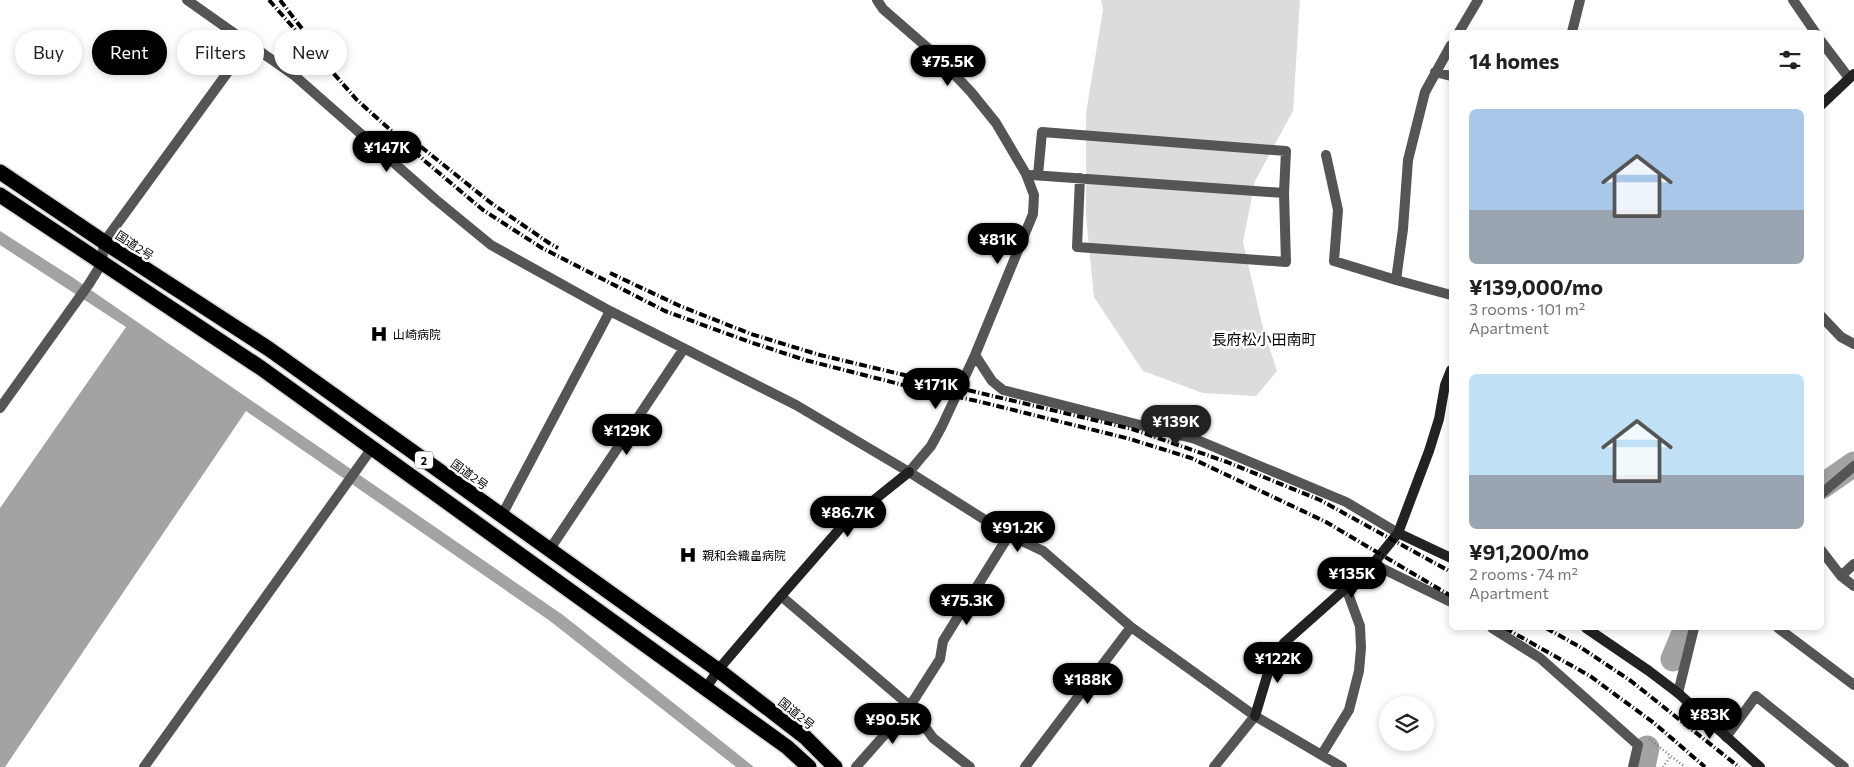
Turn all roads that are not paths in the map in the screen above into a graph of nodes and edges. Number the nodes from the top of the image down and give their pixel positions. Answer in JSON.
{"nodes":[{"id":1,"x":187,"y":0,"type":"edge"},
{"id":2,"x":877,"y":0,"type":"edge"},
{"id":3,"x":1478,"y":0,"type":"edge"},
{"id":4,"x":1580,"y":0,"type":"edge"},
{"id":5,"x":1793,"y":0,"type":"edge"},
{"id":6,"x":230,"y":30,"type":"edge"},
{"id":7,"x":1460,"y":30,"type":"edge"},
{"id":8,"x":1572,"y":30,"type":"edge"},
{"id":9,"x":1814,"y":30,"type":"edge"},
{"id":10,"x":1824,"y":44,"type":"edge"},
{"id":11,"x":1449,"y":48,"type":"edge"},
{"id":12,"x":264,"y":54,"type":"edge"},
{"id":13,"x":1435,"y":72,"type":"junction"},
{"id":14,"x":226,"y":75,"type":"edge"},
{"id":15,"x":1449,"y":76,"type":"edge"},
{"id":16,"x":1852,"y":76,"type":"edge"},
{"id":17,"x":1824,"y":102,"type":"edge"},
{"id":18,"x":1326,"y":154,"type":"dead end"},
{"id":19,"x":0,"y":172,"type":"edge"},
{"id":20,"x":1026,"y":174,"type":"junction"},
{"id":21,"x":1038,"y":175,"type":"junction"},
{"id":22,"x":1080,"y":178,"type":"junction"},
{"id":23,"x":1284,"y":193,"type":"junction"},
{"id":24,"x":0,"y":195,"type":"edge"},
{"id":25,"x":104,"y":242,"type":"junction"},
{"id":26,"x":102,"y":263,"type":"junction"},
{"id":27,"x":1396,"y":280,"type":"junction"},
{"id":28,"x":1449,"y":294,"type":"edge"},
{"id":29,"x":610,"y":311,"type":"junction"},
{"id":30,"x":1824,"y":319,"type":"edge"},
{"id":31,"x":1854,"y":344,"type":"edge"},
{"id":32,"x":683,"y":350,"type":"junction"},
{"id":33,"x":975,"y":355,"type":"junction"},
{"id":34,"x":1449,"y":375,"type":"edge"},
{"id":35,"x":0,"y":408,"type":"edge"},
{"id":36,"x":372,"y":448,"type":"junction"},
{"id":37,"x":1854,"y":466,"type":"edge"},
{"id":38,"x":909,"y":472,"type":"junction"},
{"id":39,"x":1824,"y":491,"type":"edge"},
{"id":40,"x":502,"y":515,"type":"junction"},
{"id":41,"x":1398,"y":533,"type":"junction"},
{"id":42,"x":1009,"y":535,"type":"junction"},
{"id":43,"x":550,"y":549,"type":"junction"},
{"id":44,"x":1824,"y":554,"type":"edge"},
{"id":45,"x":1449,"y":557,"type":"edge"},
{"id":46,"x":1373,"y":564,"type":"junction"},
{"id":47,"x":1854,"y":564,"type":"edge"},
{"id":48,"x":1840,"y":576,"type":"junction"},
{"id":49,"x":1854,"y":586,"type":"edge"},
{"id":50,"x":1346,"y":588,"type":"junction"},
{"id":51,"x":781,"y":596,"type":"junction"},
{"id":52,"x":1449,"y":601,"type":"edge"},
{"id":53,"x":1131,"y":627,"type":"junction"},
{"id":54,"x":1495,"y":630,"type":"edge"},
{"id":55,"x":1589,"y":630,"type":"edge"},
{"id":56,"x":1694,"y":630,"type":"edge"},
{"id":57,"x":1781,"y":630,"type":"edge"},
{"id":58,"x":718,"y":670,"type":"junction"},
{"id":59,"x":1854,"y":685,"type":"edge"},
{"id":60,"x":706,"y":688,"type":"junction"},
{"id":61,"x":1678,"y":693,"type":"junction"},
{"id":62,"x":910,"y":706,"type":"junction"},
{"id":63,"x":1255,"y":716,"type":"junction"},
{"id":64,"x":1726,"y":737,"type":"junction"},
{"id":65,"x":1322,"y":754,"type":"junction"},
{"id":66,"x":1331,"y":764,"type":"edge"},
{"id":67,"x":144,"y":767,"type":"edge"},
{"id":68,"x":809,"y":767,"type":"edge"},
{"id":69,"x":835,"y":767,"type":"edge"},
{"id":70,"x":856,"y":767,"type":"edge"},
{"id":71,"x":970,"y":767,"type":"edge"},
{"id":72,"x":1025,"y":767,"type":"edge"},
{"id":73,"x":1214,"y":767,"type":"edge"},
{"id":74,"x":1342,"y":767,"type":"edge"},
{"id":75,"x":1633,"y":767,"type":"edge"},
{"id":76,"x":1760,"y":767,"type":"edge"},
{"id":77,"x":1844,"y":767,"type":"edge"}],
"edges":[{"from":1,"to":6,"type":"street"},
{"from":2,"to":20,"type":"street"},
{"from":3,"to":7,"type":"street"},
{"from":4,"to":8,"type":"street"},
{"from":5,"to":9,"type":"street"},
{"from":10,"to":16,"type":"street"},
{"from":11,"to":13,"type":"street"},
{"from":12,"to":29,"type":"street"},
{"from":13,"to":15,"type":"street"},
{"from":13,"to":27,"type":"street"},
{"from":14,"to":25,"type":"street"},
{"from":16,"to":17,"type":"street"},
{"from":18,"to":27,"type":"street"},
{"from":19,"to":25,"type":"highway","name":"国道2号","number":"2"},
{"from":20,"to":21,"type":"street"},
{"from":20,"to":33,"type":"street"},
{"from":21,"to":22,"type":"street"},
{"from":21,"to":23,"type":"street"},
{"from":22,"to":23,"type":"street"},
{"from":22,"to":23,"type":"street"},
{"from":24,"to":26,"type":"highway","number":"2"},
{"from":25,"to":26,"type":"street"},
{"from":25,"to":40,"type":"highway","name":"国道2号","number":"2"},
{"from":26,"to":35,"type":"street"},
{"from":26,"to":36,"type":"highway","number":"2"},
{"from":27,"to":28,"type":"street"},
{"from":29,"to":32,"type":"street"},
{"from":29,"to":40,"type":"street"},
{"from":30,"to":31,"type":"street"},
{"from":32,"to":38,"type":"street"},
{"from":32,"to":43,"type":"street"},
{"from":33,"to":38,"type":"street"},
{"from":33,"to":41,"type":"street"},
{"from":34,"to":41,"type":"street"},
{"from":36,"to":60,"type":"highway","number":"2"},
{"from":36,"to":67,"type":"street"},
{"from":37,"to":39,"type":"street"},
{"from":38,"to":42,"type":"street"},
{"from":38,"to":51,"type":"street"},
{"from":40,"to":43,"type":"highway","name":"国道2号","number":"2"},
{"from":41,"to":45,"type":"street"},
{"from":41,"to":46,"type":"street"},
{"from":42,"to":53,"type":"street"},
{"from":42,"to":62,"type":"street"},
{"from":43,"to":58,"type":"highway","name":"国道2号","number":"2"},
{"from":44,"to":48,"type":"street"},
{"from":46,"to":50,"type":"street"},
{"from":46,"to":52,"type":"street"},
{"from":47,"to":48,"type":"street"},
{"from":48,"to":49,"type":"street"},
{"from":50,"to":63,"type":"street"},
{"from":50,"to":65,"type":"street"},
{"from":51,"to":58,"type":"street"},
{"from":51,"to":62,"type":"street"},
{"from":53,"to":63,"type":"street"},
{"from":53,"to":72,"type":"street"},
{"from":54,"to":75,"type":"street"},
{"from":55,"to":61,"type":"street"},
{"from":56,"to":61,"type":"street"},
{"from":57,"to":59,"type":"street"},
{"from":58,"to":60,"type":"street"},
{"from":58,"to":69,"type":"highway","name":"国道2号","number":"2"},
{"from":60,"to":68,"type":"highway","number":"2"},
{"from":61,"to":64,"type":"street"},
{"from":62,"to":70,"type":"street"},
{"from":62,"to":71,"type":"street"},
{"from":63,"to":65,"type":"street"},
{"from":63,"to":73,"type":"street"},
{"from":64,"to":76,"type":"street"},
{"from":64,"to":77,"type":"street"},
{"from":65,"to":66,"type":"street"},
{"from":66,"to":74,"type":"street"}]}
